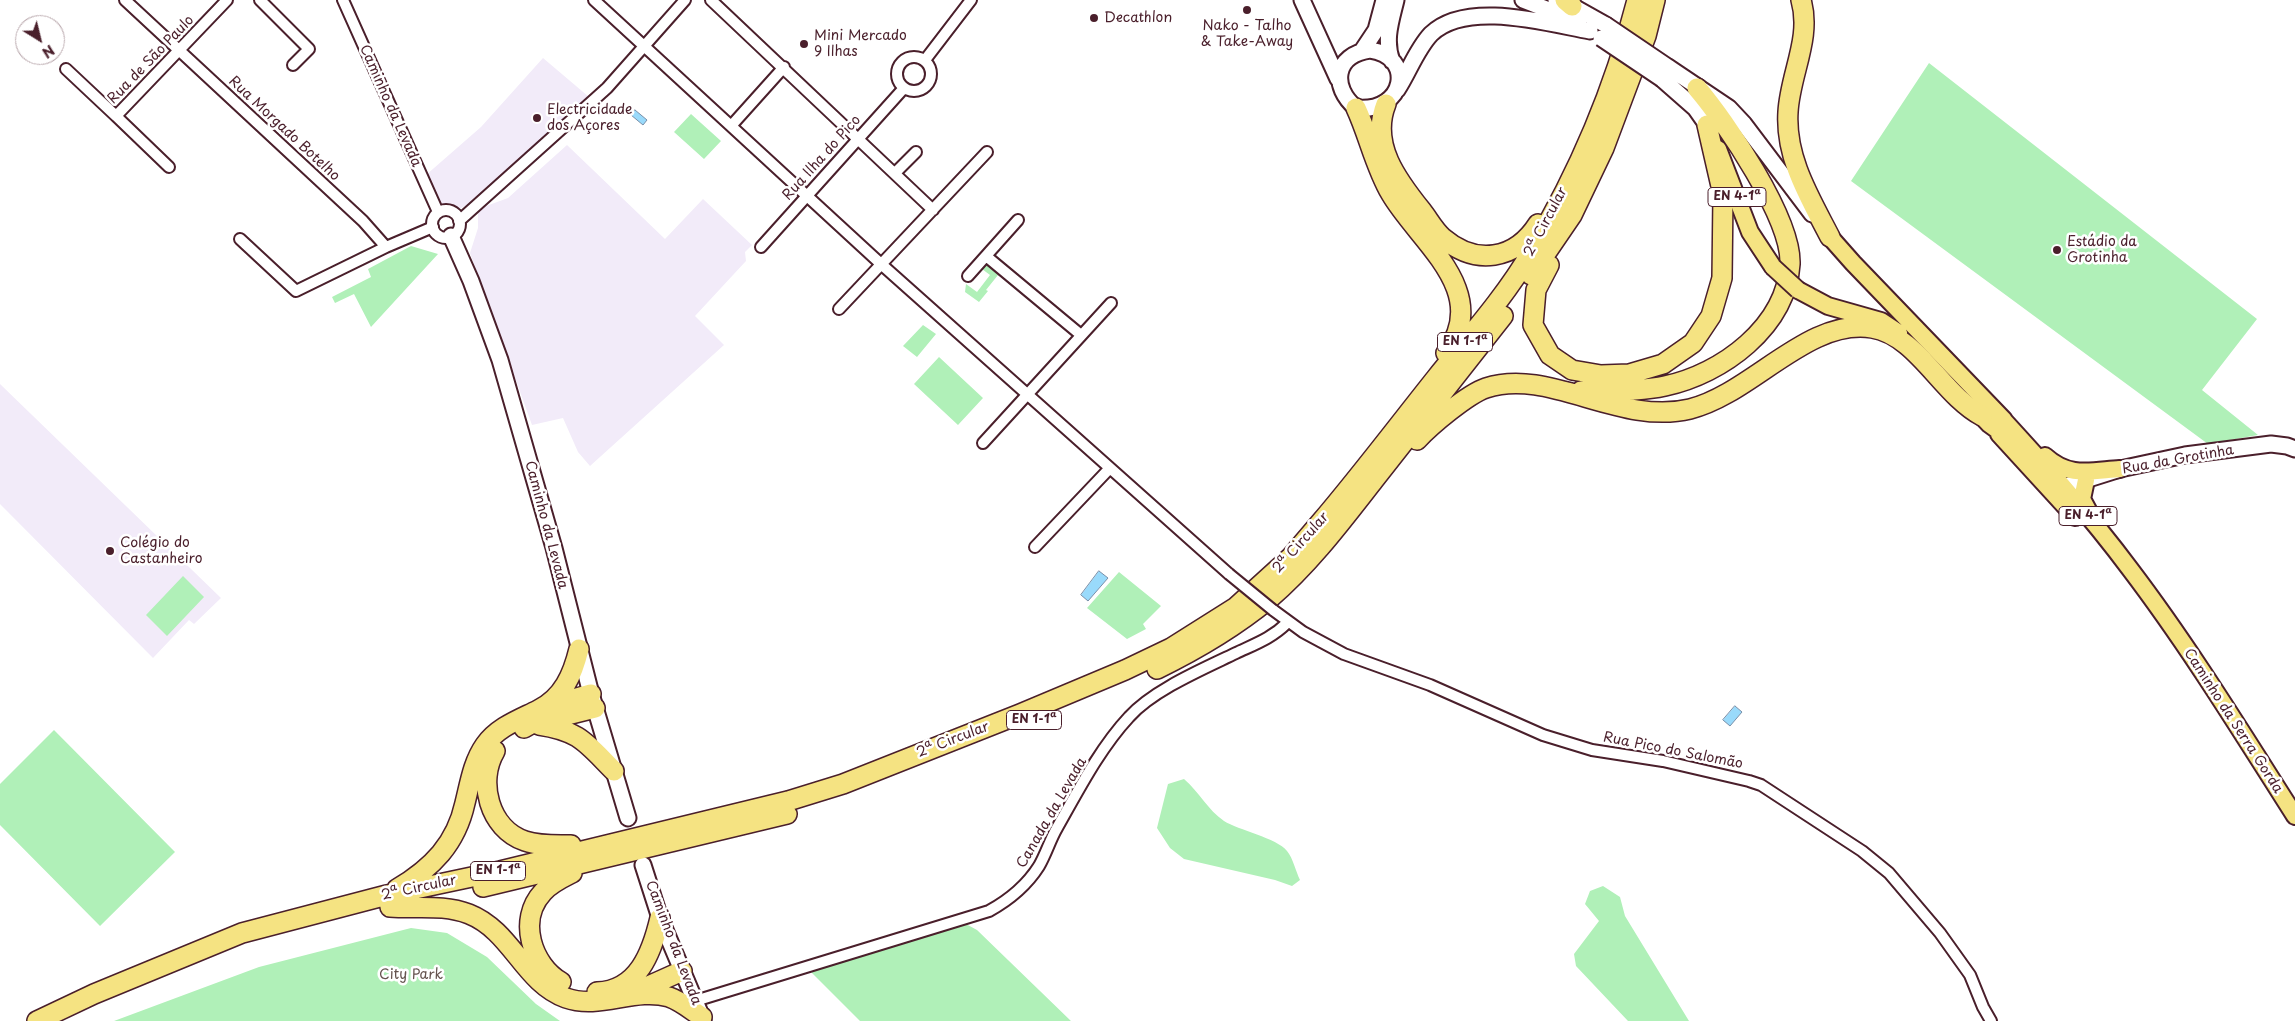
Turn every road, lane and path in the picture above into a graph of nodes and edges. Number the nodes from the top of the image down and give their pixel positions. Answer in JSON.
{"nodes":[{"id":1,"x":124,"y":0,"type":"edge"},
{"id":2,"x":227,"y":0,"type":"edge"},
{"id":3,"x":260,"y":0,"type":"edge"},
{"id":4,"x":342,"y":0,"type":"edge"},
{"id":5,"x":594,"y":0,"type":"edge"},
{"id":6,"x":685,"y":0,"type":"edge"},
{"id":7,"x":712,"y":0,"type":"edge"},
{"id":8,"x":971,"y":0,"type":"edge"},
{"id":9,"x":1302,"y":0,"type":"edge"},
{"id":10,"x":1384,"y":0,"type":"edge"},
{"id":11,"x":1396,"y":0,"type":"edge"},
{"id":12,"x":1523,"y":0,"type":"edge"},
{"id":13,"x":1637,"y":0,"type":"edge"},
{"id":14,"x":1655,"y":0,"type":"edge"},
{"id":15,"x":1801,"y":0,"type":"edge"},
{"id":16,"x":1564,"y":2,"type":"edge"},
{"id":17,"x":1599,"y":31,"type":"junction"},
{"id":18,"x":644,"y":47,"type":"junction"},
{"id":19,"x":179,"y":50,"type":"junction"},
{"id":20,"x":1362,"y":51,"type":"junction"},
{"id":21,"x":924,"y":60,"type":"junction"},
{"id":22,"x":1392,"y":61,"type":"junction"},
{"id":23,"x":293,"y":65,"type":"dead end"},
{"id":24,"x":784,"y":67,"type":"junction"},
{"id":25,"x":66,"y":69,"type":"dead end"},
{"id":26,"x":1665,"y":73,"type":"junction"},
{"id":27,"x":1338,"y":79,"type":"junction"},
{"id":28,"x":904,"y":88,"type":"junction"},
{"id":29,"x":1697,"y":88,"type":"junction"},
{"id":30,"x":1392,"y":97,"type":"junction"},
{"id":31,"x":1356,"y":108,"type":"junction"},
{"id":32,"x":116,"y":116,"type":"junction"},
{"id":33,"x":1707,"y":125,"type":"junction"},
{"id":34,"x":731,"y":126,"type":"junction"},
{"id":35,"x":859,"y":139,"type":"junction"},
{"id":36,"x":916,"y":152,"type":"dead end"},
{"id":37,"x":988,"y":152,"type":"dead end"},
{"id":38,"x":168,"y":167,"type":"dead end"},
{"id":39,"x":1574,"y":170,"type":"junction"},
{"id":40,"x":895,"y":173,"type":"junction"},
{"id":41,"x":808,"y":196,"type":"junction"},
{"id":42,"x":933,"y":210,"type":"junction"},
{"id":43,"x":438,"y":212,"type":"junction"},
{"id":44,"x":1572,"y":215,"type":"junction"},
{"id":45,"x":1018,"y":220,"type":"dead end"},
{"id":46,"x":459,"y":221,"type":"junction"},
{"id":47,"x":432,"y":227,"type":"junction"},
{"id":48,"x":451,"y":236,"type":"junction"},
{"id":49,"x":1830,"y":237,"type":"junction"},
{"id":50,"x":240,"y":238,"type":"dead end"},
{"id":51,"x":386,"y":247,"type":"junction"},
{"id":52,"x":761,"y":247,"type":"dead end"},
{"id":53,"x":986,"y":256,"type":"junction"},
{"id":54,"x":881,"y":264,"type":"junction"},
{"id":55,"x":968,"y":276,"type":"dead end"},
{"id":56,"x":1111,"y":303,"type":"dead end"},
{"id":57,"x":839,"y":309,"type":"dead end"},
{"id":58,"x":1081,"y":335,"type":"junction"},
{"id":59,"x":1560,"y":391,"type":"junction"},
{"id":60,"x":1027,"y":394,"type":"junction"},
{"id":61,"x":1989,"y":418,"type":"junction"},
{"id":62,"x":983,"y":443,"type":"dead end"},
{"id":63,"x":2295,"y":450,"type":"edge"},
{"id":64,"x":1110,"y":468,"type":"junction"},
{"id":65,"x":2120,"y":469,"type":"junction"},
{"id":66,"x":1355,"y":479,"type":"junction"},
{"id":67,"x":2086,"y":480,"type":"junction"},
{"id":68,"x":2063,"y":487,"type":"junction"},
{"id":69,"x":1356,"y":504,"type":"junction"},
{"id":70,"x":2097,"y":527,"type":"junction"},
{"id":71,"x":1034,"y":547,"type":"dead end"},
{"id":72,"x":2103,"y":547,"type":"junction"},
{"id":73,"x":1287,"y":622,"type":"junction"},
{"id":74,"x":2171,"y":626,"type":"junction"},
{"id":75,"x":579,"y":649,"type":"junction"},
{"id":76,"x":593,"y":701,"type":"junction"},
{"id":77,"x":535,"y":717,"type":"junction"},
{"id":78,"x":614,"y":771,"type":"junction"},
{"id":79,"x":2295,"y":816,"type":"edge"},
{"id":80,"x":628,"y":818,"type":"dead end"},
{"id":81,"x":610,"y":849,"type":"junction"},
{"id":82,"x":643,"y":866,"type":"dead end"},
{"id":83,"x":389,"y":901,"type":"junction"},
{"id":84,"x":660,"y":918,"type":"junction"},
{"id":85,"x":680,"y":965,"type":"junction"},
{"id":86,"x":616,"y":994,"type":"junction"},
{"id":87,"x":700,"y":1013,"type":"edge"},
{"id":88,"x":37,"y":1021,"type":"edge"},
{"id":89,"x":64,"y":1021,"type":"edge"},
{"id":90,"x":1991,"y":1021,"type":"edge"}],
"edges":[{"from":1,"to":19,"type":"street","name":"Rua Morgado Botelho"},
{"from":2,"to":19,"type":"street","name":"Rua de São Paulo"},
{"from":3,"to":23,"type":"street"},
{"from":4,"to":43,"type":"street","name":"Caminho da Levada"},
{"from":5,"to":18,"type":"street","name":"Rua Pico do Salomão"},
{"from":6,"to":18,"type":"street"},
{"from":7,"to":24,"type":"street"},
{"from":8,"to":21,"type":"street"},
{"from":9,"to":27,"type":"street"},
{"from":10,"to":20,"type":"street"},
{"from":11,"to":22,"type":"street"},
{"from":12,"to":17,"type":"street","number":"EN 4-1ª"},
{"from":13,"to":39,"type":"highway","name":"2ª Circular","number":"EN 1-1ª"},
{"from":14,"to":44,"type":"highway","name":"2ª Circular","number":"EN 1-1ª"},
{"from":15,"to":49,"type":"highway"},
{"from":16,"to":17,"type":"street","number":"EN 4-1ª"},
{"from":17,"to":26,"type":"street","number":"EN 4-1ª","bridge":true},
{"from":17,"to":30,"type":"street"},
{"from":18,"to":34,"type":"street","name":"Rua Pico do Salomão"},
{"from":18,"to":46,"type":"street"},
{"from":19,"to":32,"type":"street","name":"Rua de São Paulo"},
{"from":19,"to":51,"type":"street","name":"Rua Morgado Botelho"},
{"from":20,"to":22,"type":"street"},
{"from":20,"to":27,"type":"street"},
{"from":21,"to":28,"type":"street"},
{"from":21,"to":28,"type":"street"},
{"from":22,"to":30,"type":"street"},
{"from":24,"to":34,"type":"street"},
{"from":24,"to":35,"type":"street"},
{"from":25,"to":32,"type":"street","name":"Rua de São Paulo"},
{"from":26,"to":29,"type":"street","number":"EN 4-1ª"},
{"from":26,"to":33,"type":"street","number":"EN 4-1ª"},
{"from":27,"to":31,"type":"street"},
{"from":28,"to":35,"type":"street","name":"Rua Ilha do Pico"},
{"from":29,"to":49,"type":"street","number":"EN 4-1ª"},
{"from":29,"to":59,"type":"highway"},
{"from":30,"to":31,"type":"street"},
{"from":30,"to":39,"type":"highway"},
{"from":31,"to":66,"type":"highway"},
{"from":32,"to":38,"type":"street","name":"Rua de São Paulo"},
{"from":33,"to":44,"type":"highway"},
{"from":33,"to":61,"type":"main road","number":"EN 4-1ª","bridge":true},
{"from":34,"to":41,"type":"street","name":"Rua Pico do Salomão"},
{"from":35,"to":40,"type":"street"},
{"from":35,"to":41,"type":"street","name":"Rua Ilha do Pico"},
{"from":36,"to":40,"type":"street"},
{"from":37,"to":42,"type":"street"},
{"from":39,"to":66,"type":"highway","name":"2ª Circular","number":"EN 1-1ª"},
{"from":40,"to":42,"type":"street"},
{"from":41,"to":52,"type":"street","name":"Rua Ilha do Pico"},
{"from":41,"to":54,"type":"street","name":"Rua Pico do Salomão"},
{"from":42,"to":54,"type":"street"},
{"from":43,"to":46,"type":"street"},
{"from":43,"to":47,"type":"street"},
{"from":44,"to":69,"type":"highway","name":"2ª Circular","number":"EN 1-1ª"},
{"from":45,"to":53,"type":"street"},
{"from":46,"to":48,"type":"street"},
{"from":47,"to":48,"type":"street"},
{"from":47,"to":51,"type":"street"},
{"from":48,"to":75,"type":"street","name":"Caminho da Levada"},
{"from":49,"to":61,"type":"main road","number":"EN 4-1ª"},
{"from":50,"to":51,"type":"street"},
{"from":53,"to":55,"type":"street"},
{"from":53,"to":58,"type":"street"},
{"from":54,"to":57,"type":"street"},
{"from":54,"to":60,"type":"street","name":"Rua Pico do Salomão"},
{"from":56,"to":58,"type":"street"},
{"from":58,"to":60,"type":"street"},
{"from":59,"to":61,"type":"highway"},
{"from":59,"to":69,"type":"highway"},
{"from":60,"to":62,"type":"street"},
{"from":60,"to":64,"type":"street","name":"Rua Pico do Salomão"},
{"from":61,"to":65,"type":"main road"},
{"from":61,"to":68,"type":"main road","name":"Caminho da Serra Gorda","number":"EN 4-1ª"},
{"from":61,"to":72,"type":"main road","name":"Caminho da Serra Gorda","number":"EN 4-1ª"},
{"from":63,"to":65,"type":"street","name":"Rua da Grotinha"},
{"from":64,"to":71,"type":"street"},
{"from":64,"to":73,"type":"street","name":"Rua Pico do Salomão","bridge":true},
{"from":65,"to":67,"type":"street","name":"Rua da Grotinha"},
{"from":66,"to":81,"type":"highway","name":"2ª Circular","number":"EN 1-1ª"},
{"from":67,"to":68,"type":"street","name":"Rua da Grotinha"},
{"from":67,"to":70,"type":"main road"},
{"from":68,"to":70,"type":"main road","name":"Caminho da Serra Gorda","number":"EN 4-1ª"},
{"from":68,"to":72,"type":"main road"},
{"from":69,"to":81,"type":"highway","name":"2ª Circular","number":"EN 1-1ª"},
{"from":70,"to":74,"type":"main road","name":"Caminho da Serra Gorda","number":"EN 4-1ª"},
{"from":72,"to":74,"type":"main road","name":"Caminho da Serra Gorda","number":"EN 4-1ª"},
{"from":73,"to":87,"type":"street","name":"Canada da Levada"},
{"from":73,"to":90,"type":"street","name":"Rua Pico do Salomão"},
{"from":74,"to":79,"type":"main road","name":"Caminho da Serra Gorda","number":"EN 4-1ª"},
{"from":75,"to":76,"type":"street","name":"Caminho da Levada"},
{"from":75,"to":77,"type":"highway"},
{"from":76,"to":77,"type":"highway"},
{"from":76,"to":78,"type":"street","name":"Caminho da Levada"},
{"from":77,"to":78,"type":"highway"},
{"from":77,"to":81,"type":"highway"},
{"from":77,"to":83,"type":"highway"},
{"from":78,"to":80,"type":"street","name":"Caminho da Levada"},
{"from":81,"to":83,"type":"highway","name":"2ª Circular","number":"EN 1-1ª"},
{"from":81,"to":86,"type":"highway"},
{"from":82,"to":84,"type":"street","name":"Caminho da Levada"},
{"from":83,"to":86,"type":"highway"},
{"from":83,"to":88,"type":"highway","name":"2ª Circular","number":"EN 1-1ª"},
{"from":83,"to":89,"type":"highway","name":"2ª Circular","number":"EN 1-1ª"},
{"from":84,"to":85,"type":"street","name":"Caminho da Levada"},
{"from":84,"to":86,"type":"highway"},
{"from":85,"to":86,"type":"highway"},
{"from":85,"to":87,"type":"street","name":"Caminho da Levada"},
{"from":86,"to":87,"type":"highway"}]}
